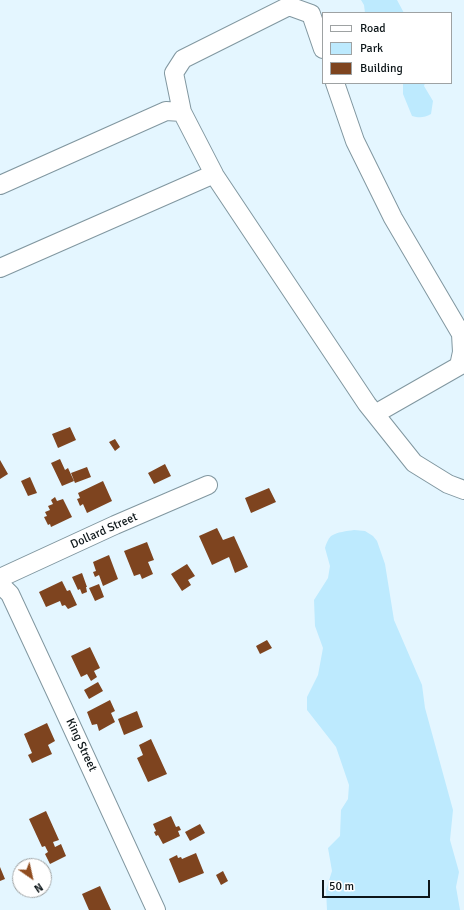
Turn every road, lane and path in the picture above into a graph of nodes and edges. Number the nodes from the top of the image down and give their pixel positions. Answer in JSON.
{"nodes":[{"id":1,"x":322,"y":46,"type":"edge"},
{"id":2,"x":335,"y":84,"type":"edge"},
{"id":3,"x":182,"y":112,"type":"junction"},
{"id":4,"x":213,"y":173,"type":"junction"},
{"id":5,"x":0,"y":185,"type":"edge"},
{"id":6,"x":0,"y":268,"type":"edge"},
{"id":7,"x":375,"y":414,"type":"junction"},
{"id":8,"x":208,"y":485,"type":"dead end"},
{"id":9,"x":464,"y":490,"type":"edge"},
{"id":10,"x":0,"y":578,"type":"edge"},
{"id":11,"x":0,"y":584,"type":"edge"},
{"id":12,"x":156,"y":910,"type":"edge"}],
"edges":[{"from":1,"to":3,"type":"street"},
{"from":2,"to":7,"type":"street"},
{"from":3,"to":4,"type":"street"},
{"from":3,"to":5,"type":"street"},
{"from":4,"to":6,"type":"street"},
{"from":4,"to":7,"type":"street"},
{"from":7,"to":9,"type":"street"},
{"from":8,"to":10,"type":"street","name":"Dollard Street"},
{"from":11,"to":12,"type":"street","name":"King Street"}]}
